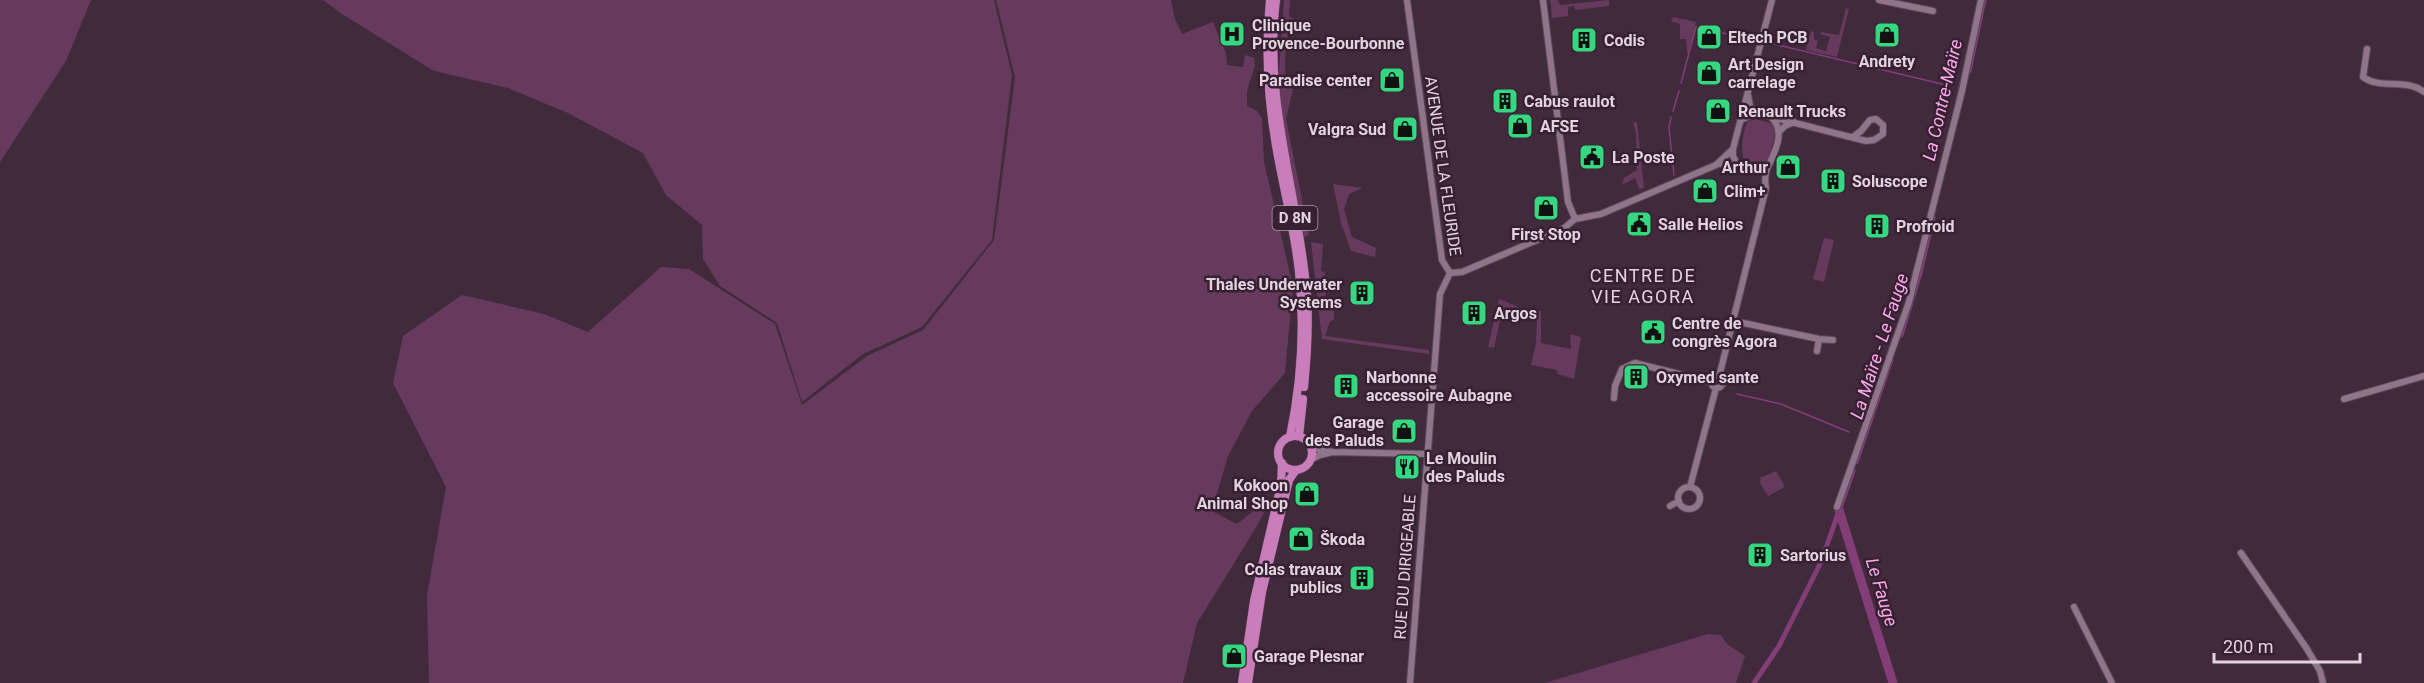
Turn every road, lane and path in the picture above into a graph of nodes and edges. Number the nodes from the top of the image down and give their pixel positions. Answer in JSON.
{"nodes":[{"id":1,"x":1270,"y":0,"type":"edge"},
{"id":2,"x":1276,"y":0,"type":"edge"},
{"id":3,"x":1407,"y":0,"type":"edge"},
{"id":4,"x":1543,"y":0,"type":"edge"},
{"id":5,"x":1772,"y":0,"type":"edge"},
{"id":6,"x":1879,"y":0,"type":"edge"},
{"id":7,"x":1981,"y":0,"type":"edge"},
{"id":8,"x":1933,"y":11,"type":"dead end"},
{"id":9,"x":2367,"y":49,"type":"dead end"},
{"id":10,"x":2424,"y":92,"type":"edge"},
{"id":11,"x":1747,"y":94,"type":"junction"},
{"id":12,"x":1756,"y":113,"type":"junction"},
{"id":13,"x":1771,"y":117,"type":"junction"},
{"id":14,"x":1741,"y":120,"type":"junction"},
{"id":15,"x":1794,"y":122,"type":"junction"},
{"id":16,"x":1779,"y":132,"type":"junction"},
{"id":17,"x":1853,"y":137,"type":"junction"},
{"id":18,"x":1733,"y":149,"type":"junction"},
{"id":19,"x":1716,"y":165,"type":"junction"},
{"id":20,"x":1738,"y":166,"type":"junction"},
{"id":21,"x":1767,"y":168,"type":"junction"},
{"id":22,"x":1758,"y":171,"type":"junction"},
{"id":23,"x":1765,"y":182,"type":"junction"},
{"id":24,"x":1575,"y":219,"type":"junction"},
{"id":25,"x":1450,"y":273,"type":"junction"},
{"id":26,"x":1734,"y":321,"type":"junction"},
{"id":27,"x":1819,"y":339,"type":"junction"},
{"id":28,"x":1833,"y":340,"type":"dead end"},
{"id":29,"x":1817,"y":351,"type":"dead end"},
{"id":30,"x":2424,"y":376,"type":"edge"},
{"id":31,"x":1719,"y":377,"type":"junction"},
{"id":32,"x":1711,"y":382,"type":"junction"},
{"id":33,"x":1716,"y":388,"type":"junction"},
{"id":34,"x":1614,"y":398,"type":"dead end"},
{"id":35,"x":2344,"y":399,"type":"dead end"},
{"id":36,"x":1295,"y":436,"type":"junction"},
{"id":37,"x":1311,"y":448,"type":"junction"},
{"id":38,"x":1333,"y":452,"type":"junction"},
{"id":39,"x":1426,"y":454,"type":"junction"},
{"id":40,"x":1310,"y":460,"type":"junction"},
{"id":41,"x":1282,"y":463,"type":"junction"},
{"id":42,"x":1296,"y":470,"type":"junction"},
{"id":43,"x":1690,"y":488,"type":"junction"},
{"id":44,"x":1679,"y":501,"type":"junction"},
{"id":45,"x":1670,"y":506,"type":"dead end"},
{"id":46,"x":1837,"y":507,"type":"dead end"},
{"id":47,"x":2241,"y":552,"type":"dead end"},
{"id":48,"x":2074,"y":607,"type":"dead end"},
{"id":49,"x":1242,"y":683,"type":"edge"},
{"id":50,"x":1248,"y":683,"type":"edge"},
{"id":51,"x":1410,"y":683,"type":"edge"},
{"id":52,"x":2112,"y":683,"type":"edge"},
{"id":53,"x":2323,"y":683,"type":"edge"}],
"edges":[{"from":1,"to":36,"type":"main road","number":"D 8N"},
{"from":2,"to":36,"type":"main road","number":"D 8N"},
{"from":3,"to":25,"type":"street","name":"AVENUE DE LA FLEURIDE"},
{"from":4,"to":24,"type":"street"},
{"from":5,"to":11,"type":"street"},
{"from":6,"to":8,"type":"street"},
{"from":7,"to":46,"type":"street"},
{"from":9,"to":10,"type":"street"},
{"from":11,"to":12,"type":"street"},
{"from":11,"to":14,"type":"street"},
{"from":12,"to":13,"type":"street"},
{"from":12,"to":14,"type":"street"},
{"from":13,"to":15,"type":"street"},
{"from":13,"to":16,"type":"street"},
{"from":14,"to":18,"type":"street"},
{"from":15,"to":16,"type":"street"},
{"from":15,"to":17,"type":"street"},
{"from":16,"to":21,"type":"street"},
{"from":17,"to":17,"type":"street"},
{"from":18,"to":19,"type":"street"},
{"from":18,"to":20,"type":"street"},
{"from":19,"to":20,"type":"street"},
{"from":19,"to":24,"type":"street"},
{"from":20,"to":22,"type":"street"},
{"from":21,"to":22,"type":"street"},
{"from":21,"to":23,"type":"street"},
{"from":22,"to":23,"type":"street"},
{"from":23,"to":26,"type":"street"},
{"from":24,"to":25,"type":"street"},
{"from":25,"to":39,"type":"street","name":"AVENUE DE LA FLEURIDE"},
{"from":26,"to":27,"type":"street"},
{"from":26,"to":31,"type":"street"},
{"from":27,"to":28,"type":"street"},
{"from":27,"to":29,"type":"street"},
{"from":30,"to":35,"type":"street"},
{"from":31,"to":32,"type":"street"},
{"from":31,"to":33,"type":"street"},
{"from":32,"to":33,"type":"street"},
{"from":32,"to":34,"type":"street"},
{"from":33,"to":43,"type":"street"},
{"from":36,"to":37,"type":"main road"},
{"from":36,"to":41,"type":"main road"},
{"from":37,"to":38,"type":"street"},
{"from":37,"to":40,"type":"main road"},
{"from":38,"to":39,"type":"street"},
{"from":38,"to":40,"type":"street"},
{"from":39,"to":51,"type":"street","name":"RUE DU DIRIGEABLE"},
{"from":40,"to":42,"type":"main road"},
{"from":41,"to":42,"type":"main road"},
{"from":41,"to":49,"type":"main road"},
{"from":42,"to":50,"type":"main road"},
{"from":43,"to":44,"type":"street"},
{"from":43,"to":44,"type":"street"},
{"from":44,"to":45,"type":"street"},
{"from":47,"to":53,"type":"street"},
{"from":48,"to":52,"type":"street"}]}
